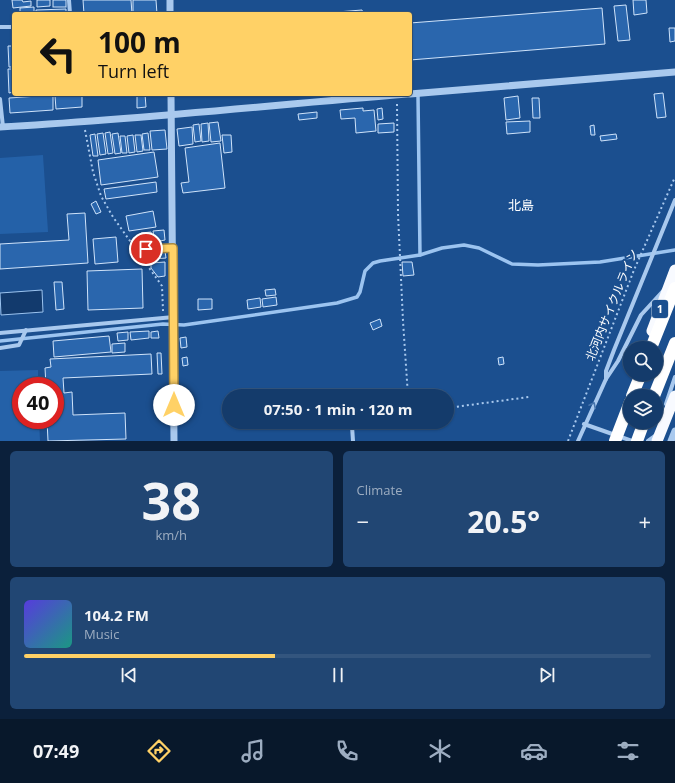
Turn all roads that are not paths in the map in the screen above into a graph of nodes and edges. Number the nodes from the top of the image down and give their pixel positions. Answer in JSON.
{"nodes":[{"id":1,"x":69,"y":0,"type":"edge"},
{"id":2,"x":170,"y":0,"type":"edge"},
{"id":3,"x":70,"y":12,"type":"edge"},
{"id":4,"x":170,"y":12,"type":"edge"},
{"id":5,"x":0,"y":27,"type":"edge"},
{"id":6,"x":12,"y":27,"type":"edge"},
{"id":7,"x":675,"y":72,"type":"edge"},
{"id":8,"x":412,"y":94,"type":"edge"},
{"id":9,"x":171,"y":96,"type":"edge"},
{"id":10,"x":386,"y":96,"type":"edge"},
{"id":11,"x":0,"y":99,"type":"edge"},
{"id":12,"x":171,"y":116,"type":"junction"},
{"id":13,"x":2,"y":127,"type":"edge"},
{"id":14,"x":675,"y":200,"type":"edge"},
{"id":15,"x":173,"y":248,"type":"junction"},
{"id":16,"x":146,"y":249,"type":"dead end"},
{"id":17,"x":675,"y":270,"type":"edge"},
{"id":18,"x":672,"y":286,"type":"edge"},
{"id":19,"x":174,"y":317,"type":"junction"},
{"id":20,"x":26,"y":330,"type":"junction"},
{"id":21,"x":0,"y":332,"type":"edge"},
{"id":22,"x":649,"y":341,"type":"edge"},
{"id":23,"x":653,"y":341,"type":"edge"},
{"id":24,"x":675,"y":343,"type":"edge"},
{"id":25,"x":0,"y":348,"type":"edge"},
{"id":26,"x":675,"y":377,"type":"edge"},
{"id":27,"x":606,"y":379,"type":"junction"},
{"id":28,"x":634,"y":381,"type":"edge"},
{"id":29,"x":657,"y":389,"type":"edge"},
{"id":30,"x":675,"y":396,"type":"edge"},
{"id":31,"x":623,"y":417,"type":"edge"},
{"id":32,"x":584,"y":424,"type":"junction"},
{"id":33,"x":352,"y":429,"type":"edge"},
{"id":34,"x":641,"y":429,"type":"edge"},
{"id":35,"x":675,"y":431,"type":"edge"},
{"id":36,"x":613,"y":439,"type":"edge"},
{"id":37,"x":174,"y":441,"type":"edge"},
{"id":38,"x":353,"y":441,"type":"edge"},
{"id":39,"x":578,"y":441,"type":"edge"},
{"id":40,"x":632,"y":441,"type":"edge"},
{"id":41,"x":637,"y":441,"type":"edge"},
{"id":42,"x":648,"y":441,"type":"edge"},
{"id":43,"x":657,"y":441,"type":"edge"},
{"id":44,"x":671,"y":441,"type":"edge"}],
"edges":[{"from":1,"to":3,"type":"street"},
{"from":2,"to":4,"type":"street"},
{"from":5,"to":6,"type":"street"},
{"from":7,"to":8,"type":"street"},
{"from":9,"to":12,"type":"street"},
{"from":10,"to":12,"type":"street"},
{"from":11,"to":13,"type":"street"},
{"from":12,"to":13,"type":"street"},
{"from":12,"to":15,"type":"street"},
{"from":14,"to":27,"type":"street"},
{"from":15,"to":16,"type":"lane"},
{"from":15,"to":19,"type":"street"},
{"from":17,"to":18,"type":"highway","number":"1"},
{"from":18,"to":22,"type":"highway","number":"1"},
{"from":18,"to":23,"type":"highway"},
{"from":18,"to":27,"type":"street"},
{"from":19,"to":20,"type":"street"},
{"from":19,"to":37,"type":"street"},
{"from":20,"to":21,"type":"street"},
{"from":20,"to":25,"type":"street"},
{"from":24,"to":29,"type":"highway"},
{"from":26,"to":42,"type":"street"},
{"from":32,"to":27,"type":"street","one_way":true},
{"from":28,"to":36,"type":"highway"},
{"from":30,"to":43,"type":"highway"},
{"from":31,"to":36,"type":"highway","bridge":true},
{"from":32,"to":36,"type":"street"},
{"from":32,"to":39,"type":"street"},
{"from":33,"to":38,"type":"street"},
{"from":34,"to":41,"type":"highway"},
{"from":35,"to":44,"type":"street"},
{"from":36,"to":40,"type":"street"}]}
